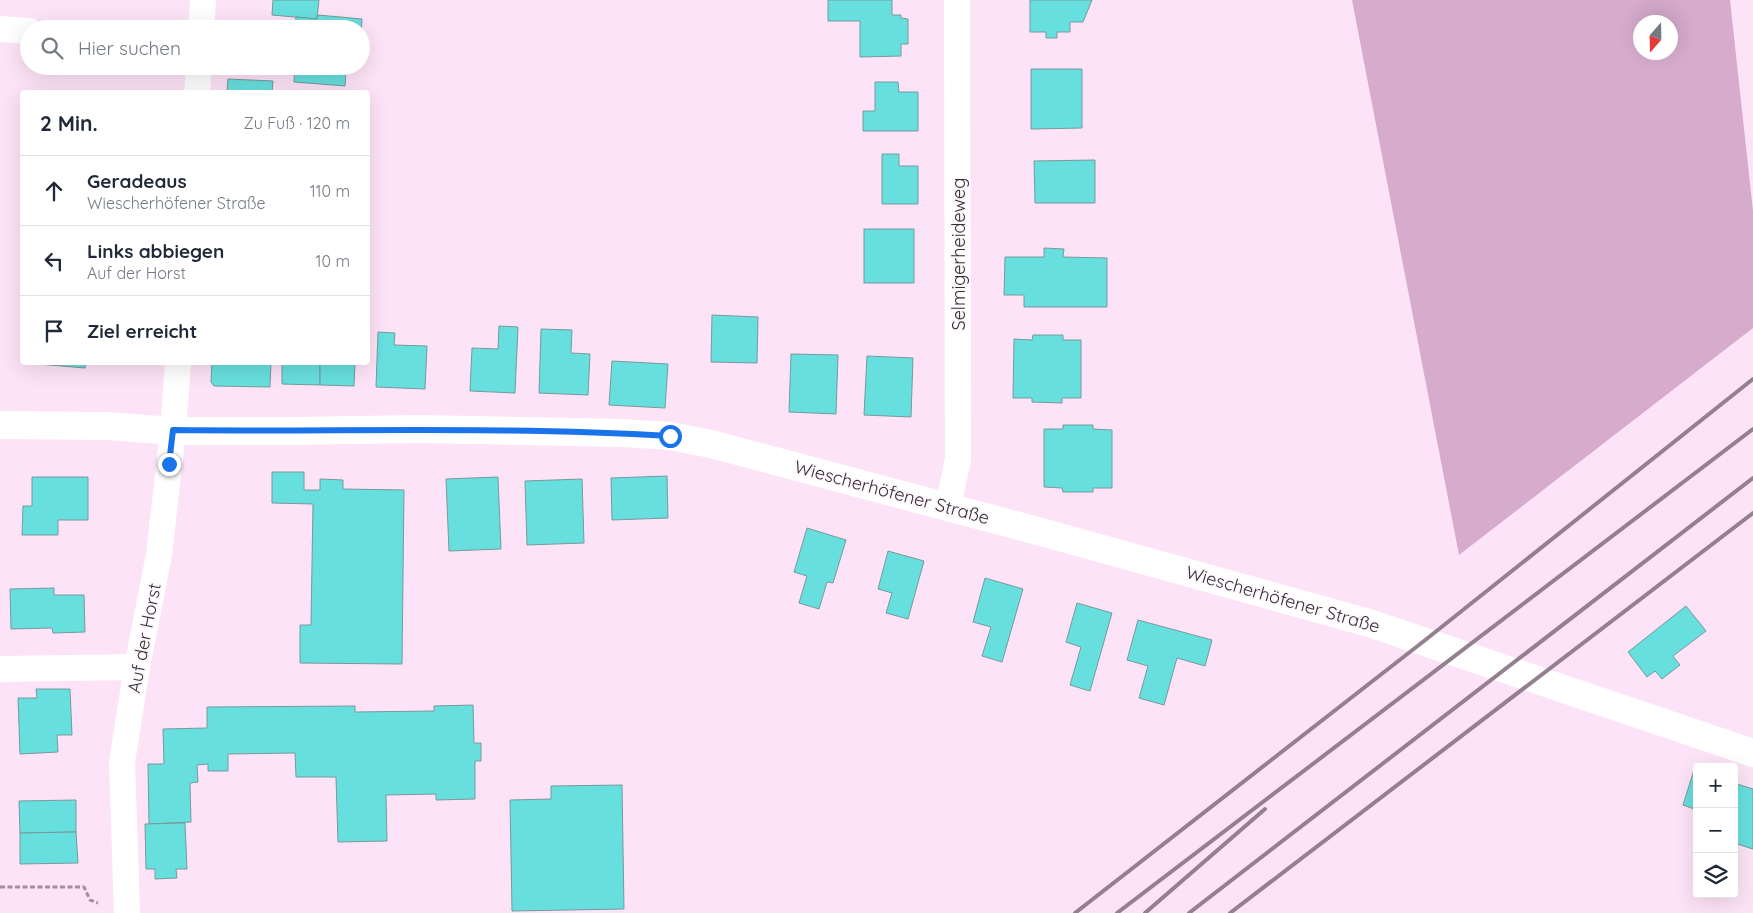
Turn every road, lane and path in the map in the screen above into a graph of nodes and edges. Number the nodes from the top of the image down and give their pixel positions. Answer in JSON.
{"nodes":[{"id":1,"x":203,"y":0,"type":"edge"},
{"id":2,"x":957,"y":0,"type":"edge"},
{"id":3,"x":202,"y":20,"type":"edge"},
{"id":4,"x":0,"y":29,"type":"edge"},
{"id":5,"x":20,"y":31,"type":"edge"},
{"id":6,"x":198,"y":75,"type":"edge"},
{"id":7,"x":197,"y":90,"type":"edge"},
{"id":8,"x":178,"y":365,"type":"edge"},
{"id":9,"x":0,"y":425,"type":"edge"},
{"id":10,"x":173,"y":430,"type":"junction"},
{"id":11,"x":948,"y":507,"type":"junction"},
{"id":12,"x":137,"y":667,"type":"junction"},
{"id":13,"x":0,"y":669,"type":"edge"},
{"id":14,"x":1753,"y":752,"type":"edge"},
{"id":15,"x":0,"y":887,"type":"edge"},
{"id":16,"x":127,"y":909,"type":"edge"}],
"edges":[{"from":1,"to":3,"type":"street"},
{"from":2,"to":11,"type":"street","name":"Selmigerheideweg"},
{"from":4,"to":5,"type":"street"},
{"from":6,"to":7,"type":"street"},
{"from":8,"to":10,"type":"street","name":"Auf der Horst"},
{"from":9,"to":10,"type":"street","name":"Wiescherhöfener Straße"},
{"from":10,"to":11,"type":"street","name":"Wiescherhöfener Straße"},
{"from":10,"to":12,"type":"street","name":"Auf der Horst"},
{"from":11,"to":14,"type":"street","name":"Wiescherhöfener Straße"},
{"from":12,"to":13,"type":"street"},
{"from":12,"to":16,"type":"street","name":"Auf der Horst"},
{"from":15,"to":16,"type":"path"}]}
